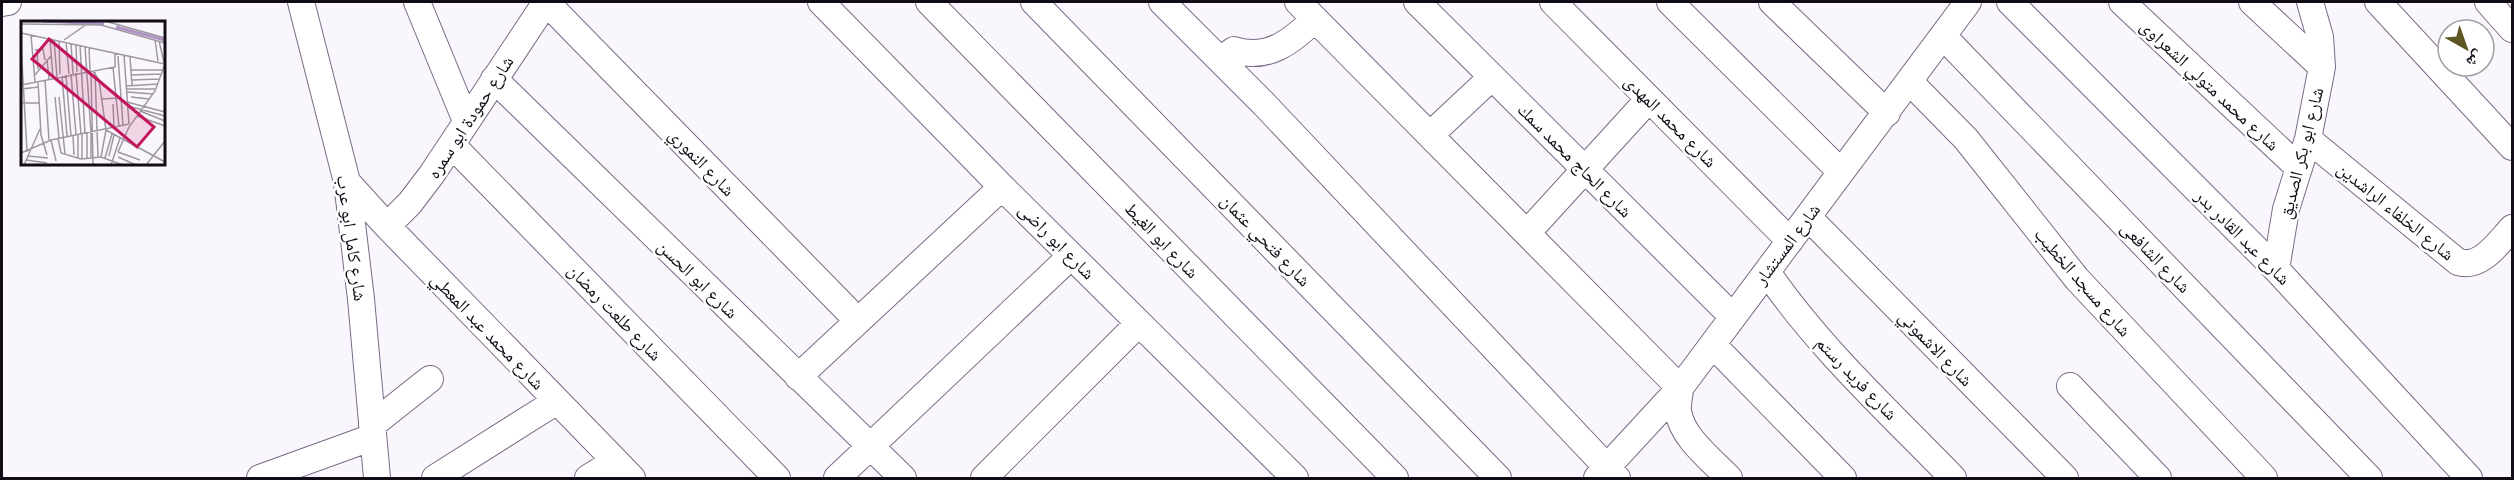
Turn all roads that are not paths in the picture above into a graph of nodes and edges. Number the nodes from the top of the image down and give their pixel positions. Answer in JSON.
{"nodes":[{"id":1,"x":8,"y":2,"type":"edge"},
{"id":2,"x":301,"y":2,"type":"edge"},
{"id":3,"x":417,"y":2,"type":"edge"},
{"id":4,"x":546,"y":2,"type":"edge"},
{"id":5,"x":820,"y":2,"type":"edge"},
{"id":6,"x":929,"y":2,"type":"edge"},
{"id":7,"x":1034,"y":2,"type":"edge"},
{"id":8,"x":1162,"y":2,"type":"edge"},
{"id":9,"x":1417,"y":2,"type":"edge"},
{"id":10,"x":1553,"y":2,"type":"edge"},
{"id":11,"x":1670,"y":2,"type":"edge"},
{"id":12,"x":1772,"y":2,"type":"edge"},
{"id":13,"x":1968,"y":2,"type":"edge"},
{"id":14,"x":2010,"y":2,"type":"edge"},
{"id":15,"x":2122,"y":2,"type":"edge"},
{"id":16,"x":2252,"y":2,"type":"edge"},
{"id":17,"x":2310,"y":2,"type":"edge"},
{"id":18,"x":2378,"y":2,"type":"edge"},
{"id":19,"x":2490,"y":2,"type":"edge"},
{"id":20,"x":2,"y":3,"type":"edge"},
{"id":21,"x":1307,"y":10,"type":"edge"},
{"id":22,"x":2512,"y":29,"type":"edge"},
{"id":23,"x":1943,"y":36,"type":"junction"},
{"id":24,"x":1220,"y":60,"type":"junction"},
{"id":25,"x":2322,"y":67,"type":"junction"},
{"id":26,"x":1492,"y":77,"type":"junction"},
{"id":27,"x":494,"y":79,"type":"junction"},
{"id":28,"x":1909,"y":81,"type":"junction"},
{"id":29,"x":1649,"y":99,"type":"junction"},
{"id":30,"x":1887,"y":113,"type":"junction"},
{"id":31,"x":466,"y":122,"type":"junction"},
{"id":32,"x":1430,"y":135,"type":"junction"},
{"id":33,"x":2308,"y":139,"type":"junction"},
{"id":34,"x":452,"y":145,"type":"junction"},
{"id":35,"x":2512,"y":147,"type":"edge"},
{"id":36,"x":2299,"y":168,"type":"junction"},
{"id":37,"x":1584,"y":170,"type":"junction"},
{"id":38,"x":1842,"y":172,"type":"junction"},
{"id":39,"x":346,"y":182,"type":"junction"},
{"id":40,"x":1002,"y":187,"type":"junction"},
{"id":41,"x":1808,"y":217,"type":"junction"},
{"id":42,"x":387,"y":226,"type":"junction"},
{"id":43,"x":2512,"y":228,"type":"edge"},
{"id":44,"x":1527,"y":233,"type":"junction"},
{"id":45,"x":1790,"y":241,"type":"junction"},
{"id":46,"x":1071,"y":256,"type":"junction"},
{"id":47,"x":2276,"y":269,"type":"junction"},
{"id":48,"x":1767,"y":272,"type":"junction"},
{"id":49,"x":1733,"y":317,"type":"junction"},
{"id":50,"x":858,"y":321,"type":"junction"},
{"id":51,"x":1139,"y":323,"type":"junction"},
{"id":52,"x":1713,"y":345,"type":"junction"},
{"id":53,"x":798,"y":377,"type":"junction"},
{"id":54,"x":430,"y":379,"type":"dead end"},
{"id":55,"x":2070,"y":386,"type":"dead end"},
{"id":56,"x":1680,"y":388,"type":"junction"},
{"id":57,"x":557,"y":401,"type":"junction"},
{"id":58,"x":372,"y":431,"type":"junction"},
{"id":59,"x":870,"y":447,"type":"junction"},
{"id":60,"x":623,"y":470,"type":"edge"},
{"id":61,"x":1607,"y":475,"type":"edge"},
{"id":62,"x":260,"y":478,"type":"edge"},
{"id":63,"x":377,"y":478,"type":"edge"},
{"id":64,"x":435,"y":478,"type":"edge"},
{"id":65,"x":588,"y":478,"type":"edge"},
{"id":66,"x":777,"y":478,"type":"edge"},
{"id":67,"x":837,"y":478,"type":"edge"},
{"id":68,"x":903,"y":478,"type":"edge"},
{"id":69,"x":984,"y":478,"type":"edge"},
{"id":70,"x":1295,"y":478,"type":"edge"},
{"id":71,"x":1395,"y":478,"type":"edge"},
{"id":72,"x":1498,"y":478,"type":"edge"},
{"id":73,"x":1729,"y":478,"type":"edge"},
{"id":74,"x":1843,"y":478,"type":"edge"},
{"id":75,"x":1953,"y":478,"type":"edge"},
{"id":76,"x":2065,"y":478,"type":"edge"},
{"id":77,"x":2158,"y":478,"type":"edge"},
{"id":78,"x":2264,"y":478,"type":"edge"},
{"id":79,"x":2369,"y":478,"type":"edge"},
{"id":80,"x":2469,"y":478,"type":"edge"}],
"edges":[{"from":1,"to":20,"type":"street"},
{"from":2,"to":39,"type":"street","name":"شارع كامل ابو عرب"},
{"from":3,"to":31,"type":"street"},
{"from":4,"to":27,"type":"street","name":"شارع حمودة ابو سمره"},
{"from":4,"to":50,"type":"street","name":"شارع النموري"},
{"from":5,"to":40,"type":"street","name":"شارع ابو راضى"},
{"from":6,"to":71,"type":"street","name":"شارع ابو الغيط"},
{"from":7,"to":72,"type":"street","name":"شارع فتحي عثمان"},
{"from":8,"to":24,"type":"street"},
{"from":9,"to":26,"type":"street","name":"شارع الحاج محمد سمك"},
{"from":10,"to":29,"type":"street","name":"شارع محمد المهدى"},
{"from":11,"to":38,"type":"street"},
{"from":12,"to":30,"type":"street"},
{"from":13,"to":23,"type":"street","name":"شارع المستشار"},
{"from":14,"to":47,"type":"street","name":"شارع عبد القادر بدر"},
{"from":15,"to":36,"type":"street","name":"شارع محمد متولي الشعراوى"},
{"from":16,"to":25,"type":"street"},
{"from":17,"to":25,"type":"street","name":"شارع ابو بكر الصديق"},
{"from":18,"to":35,"type":"street"},
{"from":19,"to":22,"type":"street"},
{"from":21,"to":24,"type":"street"},
{"from":21,"to":32,"type":"street"},
{"from":23,"to":28,"type":"street","name":"شارع المستشار"},
{"from":23,"to":79,"type":"street","name":"شارع الشافعى"},
{"from":24,"to":61,"type":"street"},
{"from":25,"to":33,"type":"street","name":"شارع ابو بكر الصديق"},
{"from":26,"to":32,"type":"street"},
{"from":26,"to":37,"type":"street","name":"شارع الحاج محمد سمك"},
{"from":27,"to":31,"type":"street","name":"شارع حمودة ابو سمره"},
{"from":27,"to":53,"type":"street","name":"شارع ابو الحسن"},
{"from":28,"to":30,"type":"street","name":"شارع المستشار"},
{"from":28,"to":78,"type":"street","name":"شارع مسجد الخطيب"},
{"from":29,"to":37,"type":"street"},
{"from":29,"to":45,"type":"street","name":"شارع محمد المهدى"},
{"from":30,"to":38,"type":"street","name":"شارع المستشار"},
{"from":31,"to":34,"type":"street","name":"شارع حمودة ابو سمره"},
{"from":32,"to":44,"type":"street"},
{"from":33,"to":36,"type":"street","name":"شارع ابو بكر الصديق"},
{"from":33,"to":43,"type":"street","name":"شارع الخلفاء الراشدين"},
{"from":34,"to":42,"type":"street","name":"شارع حمودة ابو سمره"},
{"from":34,"to":66,"type":"street","name":"شارع طلعت رمضان"},
{"from":36,"to":47,"type":"street","name":"شارع ابو بكر الصديق"},
{"from":37,"to":44,"type":"street"},
{"from":37,"to":49,"type":"street","name":"شارع الحاج محمد سمك"},
{"from":38,"to":41,"type":"street","name":"شارع المستشار"},
{"from":39,"to":42,"type":"street","name":"شارع محمد عبد المعطي"},
{"from":39,"to":58,"type":"street","name":"شارع كامل ابو عرب"},
{"from":40,"to":46,"type":"street","name":"شارع ابو راضى"},
{"from":40,"to":50,"type":"street"},
{"from":41,"to":45,"type":"street","name":"شارع المستشار"},
{"from":41,"to":76,"type":"street","name":"شارع الاشموني"},
{"from":42,"to":57,"type":"street","name":"شارع محمد عبد المعطي"},
{"from":44,"to":56,"type":"street"},
{"from":45,"to":48,"type":"street","name":"شارع المستشار"},
{"from":46,"to":51,"type":"street","name":"شارع ابو راضى"},
{"from":46,"to":59,"type":"street"},
{"from":47,"to":80,"type":"street","name":"شارع عبد القادر بدر"},
{"from":48,"to":49,"type":"street","name":"شارع المستشار"},
{"from":48,"to":75,"type":"street","name":"شارع فريد رستم"},
{"from":49,"to":52,"type":"street","name":"شارع المستشار"},
{"from":50,"to":53,"type":"street"},
{"from":51,"to":69,"type":"street"},
{"from":51,"to":70,"type":"street","name":"شارع ابو راضى"},
{"from":52,"to":56,"type":"street","name":"شارع المستشار"},
{"from":52,"to":74,"type":"street"},
{"from":53,"to":59,"type":"street","name":"شارع ابو الحسن"},
{"from":54,"to":58,"type":"street"},
{"from":55,"to":77,"type":"street"},
{"from":56,"to":61,"type":"street","name":"شارع المستشار"},
{"from":56,"to":73,"type":"street"},
{"from":57,"to":60,"type":"street","name":"شارع محمد عبد المعطي"},
{"from":57,"to":64,"type":"street"},
{"from":58,"to":62,"type":"street"},
{"from":58,"to":63,"type":"street","name":"شارع كامل ابو عرب"},
{"from":59,"to":67,"type":"street"},
{"from":59,"to":68,"type":"street","name":"شارع ابو الحسن"},
{"from":60,"to":65,"type":"street"}]}
